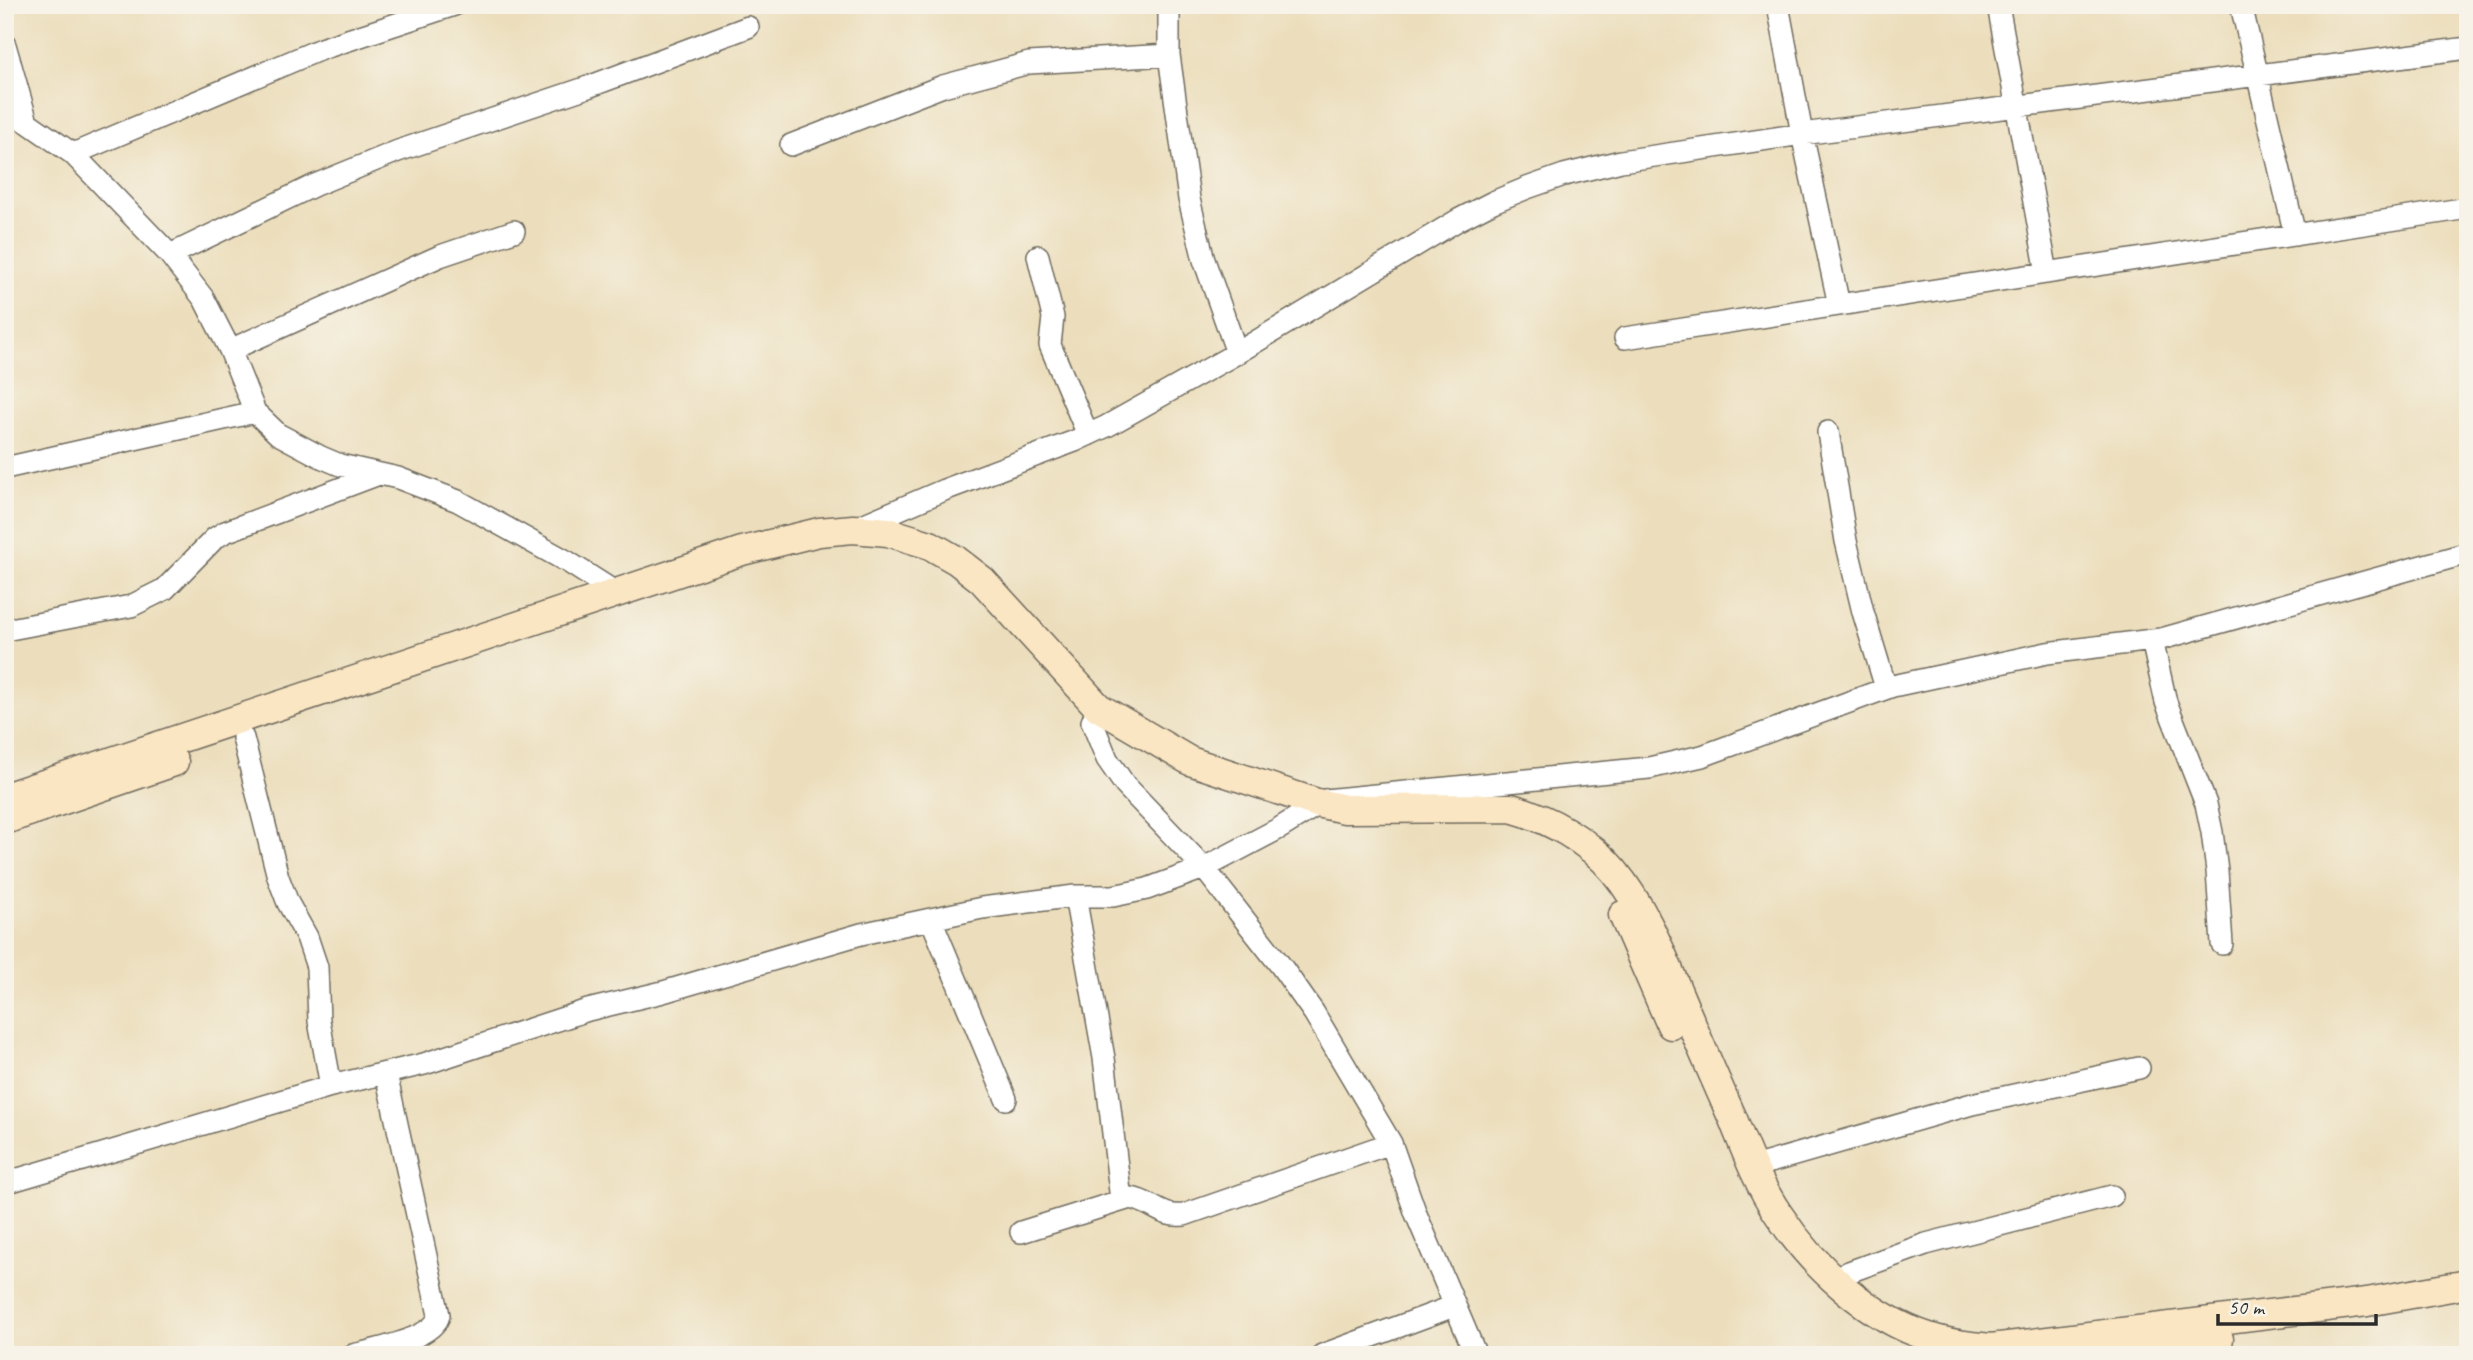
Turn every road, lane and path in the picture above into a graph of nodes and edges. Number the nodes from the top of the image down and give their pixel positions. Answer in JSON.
{"nodes":[{"id":1,"x":454,"y":5,"type":"edge"},
{"id":2,"x":1170,"y":5,"type":"edge"},
{"id":3,"x":1778,"y":5,"type":"edge"},
{"id":4,"x":1998,"y":5,"type":"edge"},
{"id":5,"x":2241,"y":5,"type":"edge"},
{"id":6,"x":411,"y":12,"type":"edge"},
{"id":7,"x":748,"y":27,"type":"dead end"},
{"id":8,"x":5,"y":45,"type":"edge"},
{"id":9,"x":2468,"y":48,"type":"edge"},
{"id":10,"x":1170,"y":55,"type":"junction"},
{"id":11,"x":2256,"y":76,"type":"junction"},
{"id":12,"x":2017,"y":108,"type":"junction"},
{"id":13,"x":5,"y":111,"type":"edge"},
{"id":14,"x":27,"y":122,"type":"junction"},
{"id":15,"x":1802,"y":134,"type":"junction"},
{"id":16,"x":791,"y":145,"type":"dead end"},
{"id":17,"x":73,"y":154,"type":"junction"},
{"id":18,"x":2468,"y":208,"type":"edge"},
{"id":19,"x":514,"y":230,"type":"dead end"},
{"id":20,"x":2295,"y":235,"type":"junction"},
{"id":21,"x":170,"y":255,"type":"junction"},
{"id":22,"x":1038,"y":256,"type":"dead end"},
{"id":23,"x":2047,"y":273,"type":"junction"},
{"id":24,"x":1839,"y":305,"type":"junction"},
{"id":25,"x":1625,"y":338,"type":"dead end"},
{"id":26,"x":230,"y":350,"type":"junction"},
{"id":27,"x":1237,"y":353,"type":"junction"},
{"id":28,"x":255,"y":412,"type":"junction"},
{"id":29,"x":1828,"y":432,"type":"dead end"},
{"id":30,"x":1088,"y":435,"type":"junction"},
{"id":31,"x":5,"y":468,"type":"edge"},
{"id":32,"x":379,"y":474,"type":"junction"},
{"id":33,"x":853,"y":529,"type":"junction"},
{"id":34,"x":2468,"y":553,"type":"edge"},
{"id":35,"x":615,"y":592,"type":"junction"},
{"id":36,"x":5,"y":630,"type":"edge"},
{"id":37,"x":2152,"y":640,"type":"junction"},
{"id":38,"x":1886,"y":688,"type":"junction"},
{"id":39,"x":1095,"y":714,"type":"junction"},
{"id":40,"x":243,"y":738,"type":"junction"},
{"id":41,"x":5,"y":797,"type":"edge"},
{"id":42,"x":1312,"y":808,"type":"junction"},
{"id":43,"x":5,"y":820,"type":"edge"},
{"id":44,"x":1204,"y":868,"type":"junction"},
{"id":45,"x":1075,"y":896,"type":"junction"},
{"id":46,"x":931,"y":919,"type":"junction"},
{"id":47,"x":2222,"y":944,"type":"dead end"},
{"id":48,"x":2139,"y":1068,"type":"dead end"},
{"id":49,"x":386,"y":1074,"type":"junction"},
{"id":50,"x":331,"y":1086,"type":"junction"},
{"id":51,"x":1006,"y":1099,"type":"dead end"},
{"id":52,"x":1391,"y":1143,"type":"junction"},
{"id":53,"x":1753,"y":1167,"type":"junction"},
{"id":54,"x":5,"y":1183,"type":"edge"},
{"id":55,"x":2112,"y":1196,"type":"dead end"},
{"id":56,"x":1121,"y":1200,"type":"junction"},
{"id":57,"x":1021,"y":1232,"type":"dead end"},
{"id":58,"x":1832,"y":1278,"type":"junction"},
{"id":59,"x":2468,"y":1284,"type":"edge"},
{"id":60,"x":2468,"y":1302,"type":"edge"},
{"id":61,"x":1454,"y":1306,"type":"junction"},
{"id":62,"x":353,"y":1355,"type":"edge"},
{"id":63,"x":1322,"y":1355,"type":"edge"},
{"id":64,"x":1476,"y":1355,"type":"edge"},
{"id":65,"x":1932,"y":1355,"type":"edge"},
{"id":66,"x":2111,"y":1355,"type":"edge"}],
"edges":[{"from":1,"to":6,"type":"street"},
{"from":2,"to":10,"type":"street"},
{"from":3,"to":15,"type":"street"},
{"from":4,"to":12,"type":"street"},
{"from":5,"to":11,"type":"street"},
{"from":6,"to":17,"type":"street"},
{"from":7,"to":21,"type":"street"},
{"from":8,"to":14,"type":"street"},
{"from":9,"to":11,"type":"street"},
{"from":10,"to":16,"type":"street"},
{"from":10,"to":27,"type":"street"},
{"from":11,"to":12,"type":"street"},
{"from":11,"to":20,"type":"street"},
{"from":12,"to":15,"type":"street"},
{"from":12,"to":23,"type":"street"},
{"from":13,"to":14,"type":"street"},
{"from":14,"to":17,"type":"street"},
{"from":15,"to":24,"type":"street"},
{"from":15,"to":27,"type":"street"},
{"from":17,"to":21,"type":"street"},
{"from":18,"to":20,"type":"street"},
{"from":19,"to":26,"type":"street"},
{"from":20,"to":23,"type":"street"},
{"from":21,"to":26,"type":"street"},
{"from":22,"to":30,"type":"street"},
{"from":23,"to":24,"type":"street"},
{"from":24,"to":25,"type":"street"},
{"from":26,"to":28,"type":"street"},
{"from":27,"to":30,"type":"street"},
{"from":28,"to":31,"type":"street"},
{"from":28,"to":32,"type":"street"},
{"from":29,"to":38,"type":"street"},
{"from":30,"to":33,"type":"street"},
{"from":32,"to":35,"type":"street"},
{"from":32,"to":36,"type":"street"},
{"from":33,"to":35,"type":"main road"},
{"from":33,"to":39,"type":"main road"},
{"from":34,"to":37,"type":"street"},
{"from":35,"to":41,"type":"main road"},
{"from":37,"to":38,"type":"street"},
{"from":37,"to":47,"type":"street"},
{"from":38,"to":42,"type":"street"},
{"from":39,"to":40,"type":"main road"},
{"from":39,"to":42,"type":"main road"},
{"from":39,"to":44,"type":"street"},
{"from":40,"to":43,"type":"main road"},
{"from":40,"to":50,"type":"street"},
{"from":42,"to":44,"type":"street"},
{"from":42,"to":53,"type":"main road"},
{"from":42,"to":65,"type":"main road"},
{"from":44,"to":45,"type":"street"},
{"from":44,"to":52,"type":"street"},
{"from":45,"to":46,"type":"street"},
{"from":45,"to":56,"type":"street"},
{"from":46,"to":49,"type":"street"},
{"from":46,"to":51,"type":"street"},
{"from":48,"to":53,"type":"street"},
{"from":49,"to":50,"type":"street"},
{"from":49,"to":62,"type":"street"},
{"from":50,"to":54,"type":"street"},
{"from":52,"to":56,"type":"street"},
{"from":52,"to":61,"type":"street"},
{"from":53,"to":58,"type":"main road"},
{"from":55,"to":58,"type":"street"},
{"from":56,"to":57,"type":"street"},
{"from":58,"to":59,"type":"main road"},
{"from":60,"to":66,"type":"main road"},
{"from":61,"to":63,"type":"street"},
{"from":61,"to":64,"type":"street"}]}
